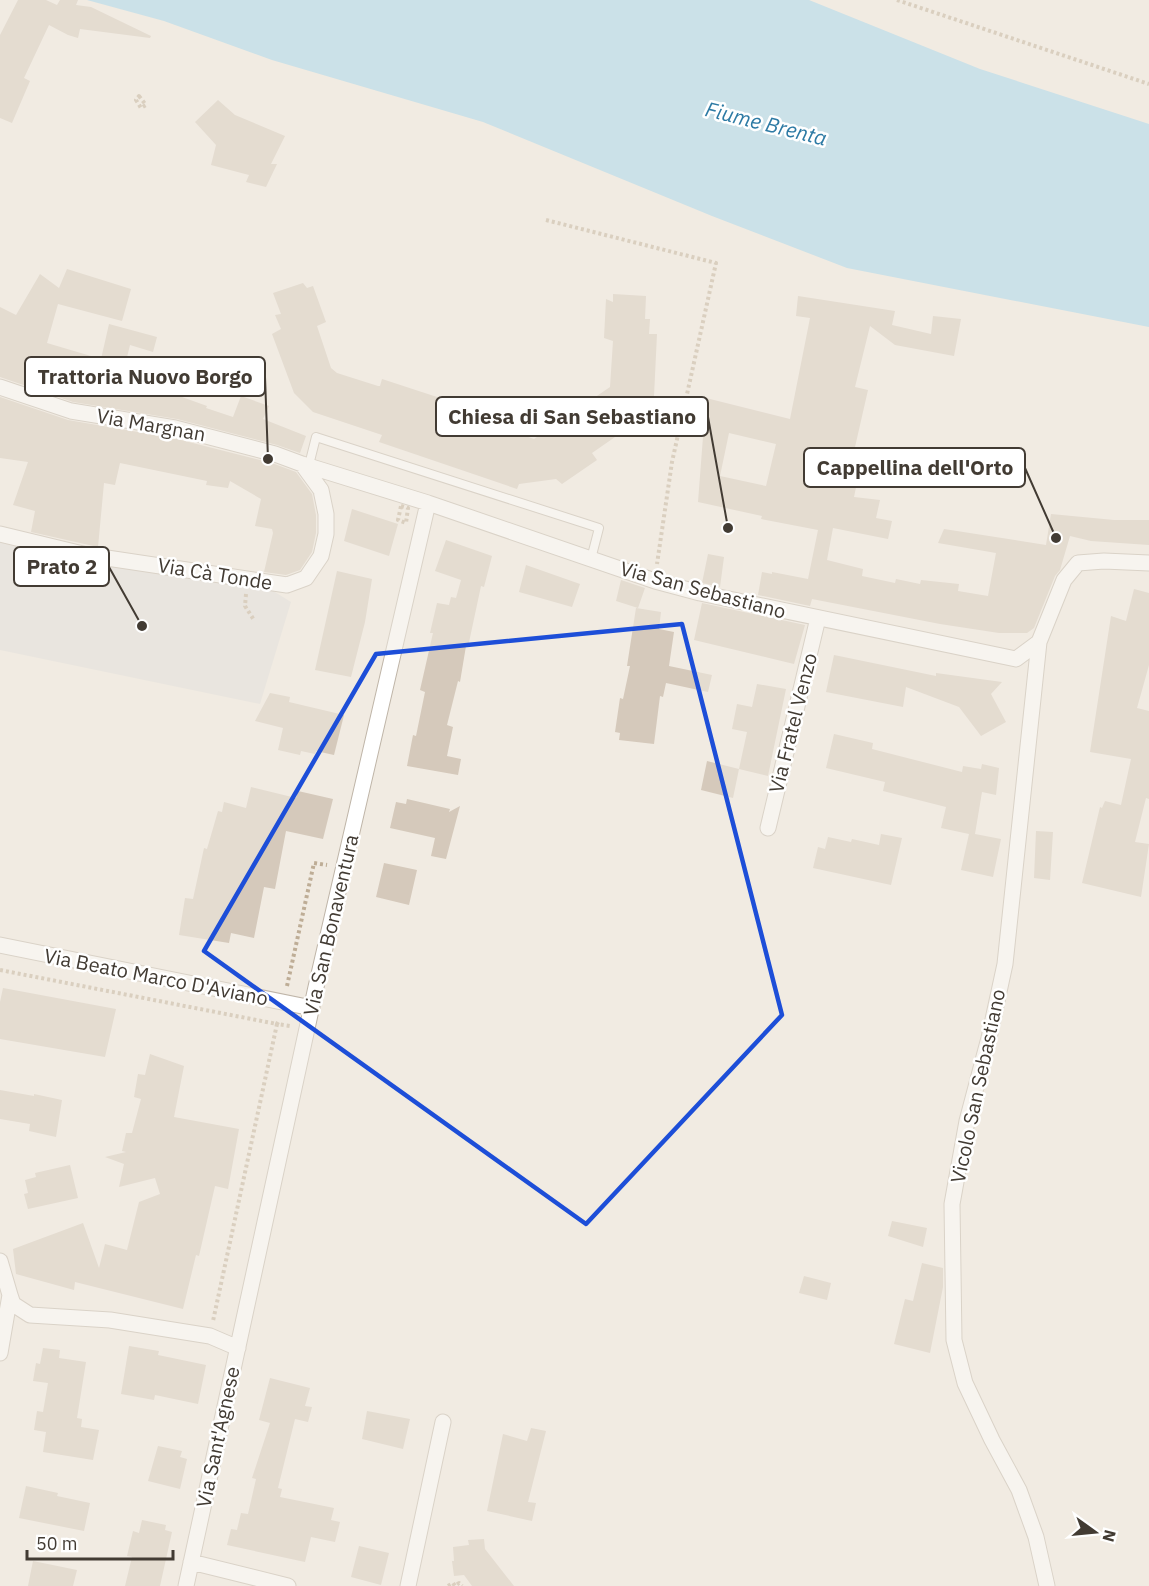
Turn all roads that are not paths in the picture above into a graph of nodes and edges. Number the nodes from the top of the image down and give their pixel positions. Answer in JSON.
{"nodes":[{"id":1,"x":0,"y":387,"type":"edge"},
{"id":2,"x":306,"y":464,"type":"junction"},
{"id":3,"x":428,"y":503,"type":"junction"},
{"id":4,"x":0,"y":534,"type":"edge"},
{"id":5,"x":591,"y":559,"type":"junction"},
{"id":6,"x":1149,"y":563,"type":"edge"},
{"id":7,"x":818,"y":618,"type":"junction"},
{"id":8,"x":1040,"y":642,"type":"junction"},
{"id":9,"x":768,"y":828,"type":"dead end"},
{"id":10,"x":0,"y":945,"type":"edge"},
{"id":11,"x":312,"y":1008,"type":"junction"},
{"id":12,"x":0,"y":1261,"type":"edge"},
{"id":13,"x":10,"y":1295,"type":"junction"},
{"id":14,"x":238,"y":1348,"type":"junction"},
{"id":15,"x":0,"y":1353,"type":"edge"},
{"id":16,"x":443,"y":1422,"type":"dead end"},
{"id":17,"x":191,"y":1562,"type":"junction"},
{"id":18,"x":186,"y":1586,"type":"edge"},
{"id":19,"x":288,"y":1586,"type":"edge"},
{"id":20,"x":408,"y":1586,"type":"edge"},
{"id":21,"x":1047,"y":1586,"type":"edge"}],
"edges":[{"from":1,"to":2,"type":"street","name":"Via Margnan"},
{"from":2,"to":3,"type":"street","name":"Via San Sebastiano"},
{"from":2,"to":4,"type":"street","name":"Via Cà Tonde"},
{"from":2,"to":5,"type":"lane"},
{"from":3,"to":5,"type":"street","name":"Via San Sebastiano"},
{"from":3,"to":11,"type":"street","name":"Via San Bonaventura"},
{"from":5,"to":7,"type":"street","name":"Via San Sebastiano"},
{"from":6,"to":8,"type":"street","name":"Vicolo San Sebastiano"},
{"from":7,"to":8,"type":"street","name":"Via San Sebastiano"},
{"from":7,"to":9,"type":"street","name":"Via Fratel Venzo"},
{"from":8,"to":21,"type":"street","name":"Vicolo San Sebastiano"},
{"from":10,"to":11,"type":"street","name":"Via Beato Marco D'Aviano"},
{"from":11,"to":14,"type":"street","name":"Via San Bonaventura"},
{"from":12,"to":13,"type":"street"},
{"from":13,"to":14,"type":"street","name":"Via Sant'Agnese"},
{"from":13,"to":15,"type":"street"},
{"from":14,"to":17,"type":"street","name":"Via Sant'Agnese"},
{"from":16,"to":20,"type":"street"},
{"from":17,"to":18,"type":"street","name":"Via Sant'Agnese"},
{"from":17,"to":19,"type":"street"}]}
